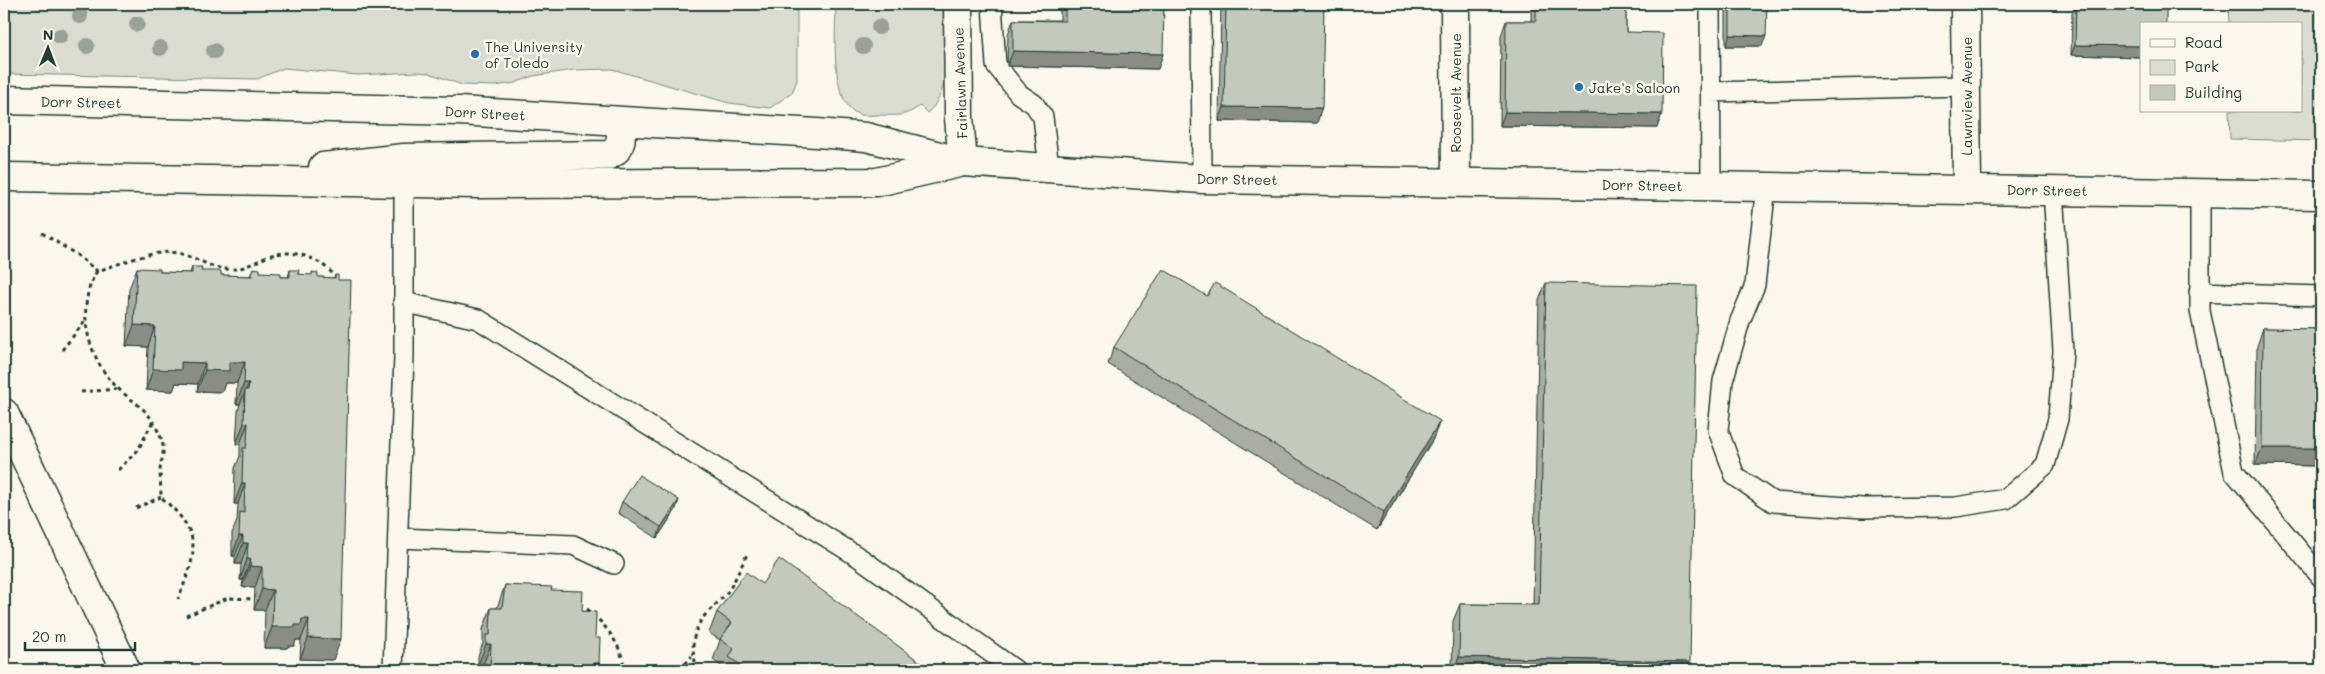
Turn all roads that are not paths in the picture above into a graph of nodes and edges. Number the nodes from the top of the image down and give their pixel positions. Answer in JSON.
{"nodes":[{"id":1,"x":958,"y":4,"type":"edge"},
{"id":2,"x":992,"y":4,"type":"edge"},
{"id":3,"x":1201,"y":4,"type":"edge"},
{"id":4,"x":1455,"y":4,"type":"edge"},
{"id":5,"x":1710,"y":4,"type":"edge"},
{"id":6,"x":1965,"y":4,"type":"edge"},
{"id":7,"x":1966,"y":86,"type":"junction"},
{"id":8,"x":1710,"y":92,"type":"junction"},
{"id":9,"x":4,"y":100,"type":"edge"},
{"id":10,"x":620,"y":121,"type":"junction"},
{"id":11,"x":963,"y":162,"type":"junction"},
{"id":12,"x":1049,"y":168,"type":"junction"},
{"id":13,"x":404,"y":170,"type":"junction"},
{"id":14,"x":4,"y":177,"type":"edge"},
{"id":15,"x":1202,"y":179,"type":"junction"},
{"id":16,"x":1456,"y":182,"type":"junction"},
{"id":17,"x":1711,"y":186,"type":"junction"},
{"id":18,"x":1766,"y":186,"type":"junction"},
{"id":19,"x":1966,"y":189,"type":"junction"},
{"id":20,"x":2053,"y":190,"type":"junction"},
{"id":21,"x":2200,"y":193,"type":"junction"},
{"id":22,"x":2321,"y":195,"type":"edge"},
{"id":23,"x":2200,"y":292,"type":"junction"},
{"id":24,"x":2321,"y":296,"type":"edge"},
{"id":25,"x":403,"y":302,"type":"junction"},
{"id":26,"x":4,"y":413,"type":"edge"},
{"id":27,"x":398,"y":538,"type":"junction"},
{"id":28,"x":614,"y":564,"type":"dead end"},
{"id":29,"x":2321,"y":578,"type":"edge"},
{"id":30,"x":126,"y":670,"type":"edge"},
{"id":31,"x":393,"y":670,"type":"edge"},
{"id":32,"x":1015,"y":670,"type":"edge"}],
"edges":[{"from":1,"to":11,"type":"main road","name":"Fairlawn Avenue"},
{"from":2,"to":12,"type":"lane"},
{"from":3,"to":15,"type":"lane"},
{"from":4,"to":16,"type":"main road","name":"Roosevelt Avenue"},
{"from":5,"to":8,"type":"lane"},
{"from":6,"to":7,"type":"main road","name":"Lawnview Avenue"},
{"from":7,"to":8,"type":"lane"},
{"from":7,"to":19,"type":"main road","name":"Lawnview Avenue"},
{"from":8,"to":17,"type":"lane"},
{"from":9,"to":10,"type":"main road","name":"Dorr Street"},
{"from":10,"to":11,"type":"main road","name":"Dorr Street"},
{"from":10,"to":13,"type":"main road"},
{"from":11,"to":12,"type":"main road","name":"Dorr Street"},
{"from":11,"to":13,"type":"main road","name":"Dorr Street"},
{"from":12,"to":15,"type":"main road","name":"Dorr Street"},
{"from":13,"to":14,"type":"main road","name":"Dorr Street"},
{"from":13,"to":25,"type":"lane"},
{"from":15,"to":16,"type":"main road","name":"Dorr Street"},
{"from":16,"to":17,"type":"main road","name":"Dorr Street"},
{"from":17,"to":18,"type":"main road","name":"Dorr Street"},
{"from":18,"to":19,"type":"main road","name":"Dorr Street"},
{"from":18,"to":20,"type":"lane"},
{"from":19,"to":20,"type":"main road","name":"Dorr Street"},
{"from":20,"to":21,"type":"main road","name":"Dorr Street"},
{"from":21,"to":22,"type":"main road","name":"Dorr Street"},
{"from":21,"to":23,"type":"lane"},
{"from":23,"to":24,"type":"lane"},
{"from":23,"to":29,"type":"lane"},
{"from":25,"to":27,"type":"lane"},
{"from":25,"to":32,"type":"lane"},
{"from":26,"to":30,"type":"main road"},
{"from":27,"to":28,"type":"lane"},
{"from":27,"to":31,"type":"lane"}]}
